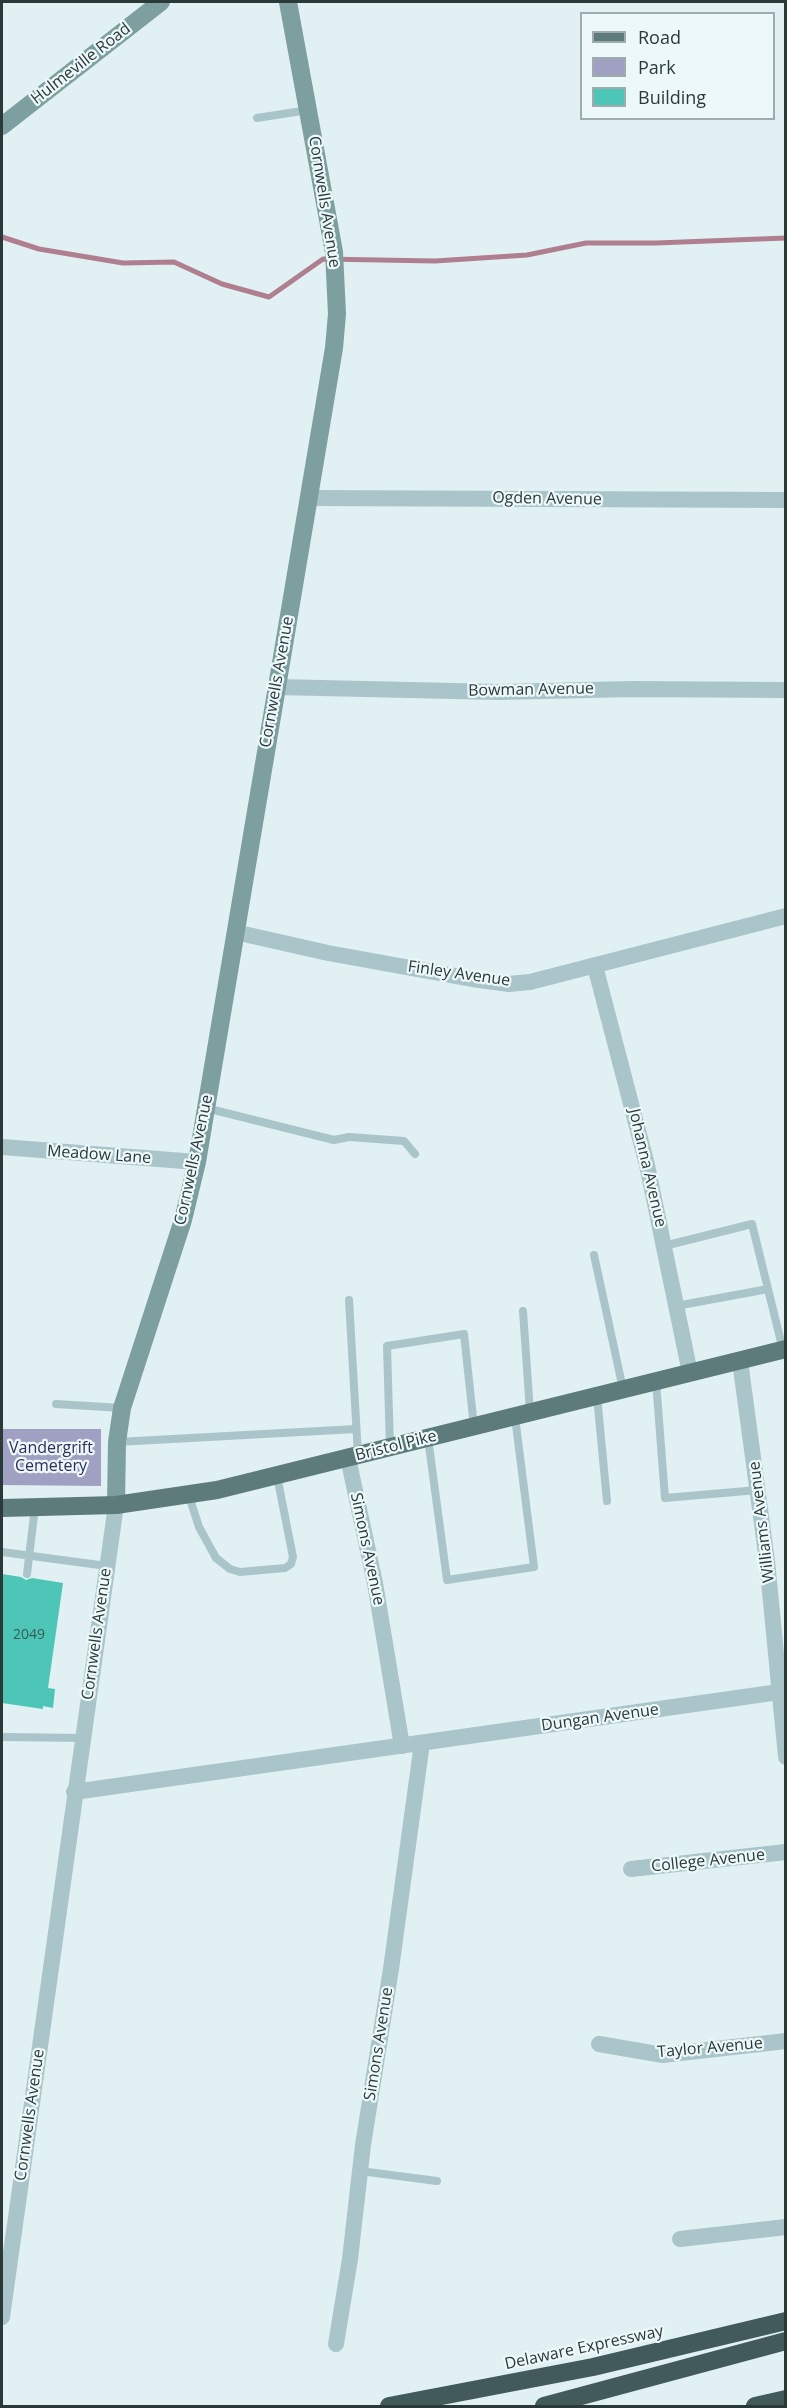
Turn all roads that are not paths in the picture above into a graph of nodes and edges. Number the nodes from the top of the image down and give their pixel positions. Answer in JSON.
{"nodes":[{"id":1,"x":161,"y":2,"type":"edge"},
{"id":2,"x":288,"y":2,"type":"edge"},
{"id":3,"x":309,"y":110,"type":"junction"},
{"id":4,"x":257,"y":118,"type":"dead end"},
{"id":5,"x":2,"y":123,"type":"edge"},
{"id":6,"x":309,"y":498,"type":"junction"},
{"id":7,"x":786,"y":500,"type":"edge"},
{"id":8,"x":276,"y":687,"type":"junction"},
{"id":9,"x":786,"y":690,"type":"edge"},
{"id":10,"x":786,"y":916,"type":"edge"},
{"id":11,"x":235,"y":932,"type":"junction"},
{"id":12,"x":595,"y":966,"type":"junction"},
{"id":13,"x":206,"y":1107,"type":"junction"},
{"id":14,"x":2,"y":1147,"type":"edge"},
{"id":15,"x":415,"y":1154,"type":"dead end"},
{"id":16,"x":197,"y":1162,"type":"junction"},
{"id":17,"x":664,"y":1246,"type":"junction"},
{"id":18,"x":594,"y":1255,"type":"dead end"},
{"id":19,"x":768,"y":1289,"type":"junction"},
{"id":20,"x":350,"y":1300,"type":"dead end"},
{"id":21,"x":676,"y":1306,"type":"junction"},
{"id":22,"x":523,"y":1311,"type":"dead end"},
{"id":23,"x":784,"y":1349,"type":"edge"},
{"id":24,"x":740,"y":1361,"type":"junction"},
{"id":25,"x":690,"y":1373,"type":"junction"},
{"id":26,"x":656,"y":1381,"type":"junction"},
{"id":27,"x":623,"y":1390,"type":"junction"},
{"id":28,"x":597,"y":1396,"type":"junction"},
{"id":29,"x":56,"y":1404,"type":"dead end"},
{"id":30,"x":122,"y":1408,"type":"junction"},
{"id":31,"x":523,"y":1415,"type":"junction"},
{"id":32,"x":474,"y":1427,"type":"junction"},
{"id":33,"x":356,"y":1429,"type":"junction"},
{"id":34,"x":428,"y":1438,"type":"junction"},
{"id":35,"x":117,"y":1442,"type":"junction"},
{"id":36,"x":390,"y":1448,"type":"junction"},
{"id":37,"x":353,"y":1457,"type":"junction"},
{"id":38,"x":277,"y":1476,"type":"junction"},
{"id":39,"x":758,"y":1490,"type":"junction"},
{"id":40,"x":189,"y":1496,"type":"junction"},
{"id":41,"x":607,"y":1501,"type":"dead end"},
{"id":42,"x":116,"y":1505,"type":"junction"},
{"id":43,"x":34,"y":1507,"type":"junction"},
{"id":44,"x":2,"y":1508,"type":"edge"},
{"id":45,"x":2,"y":1552,"type":"edge"},
{"id":46,"x":29,"y":1556,"type":"junction"},
{"id":47,"x":107,"y":1566,"type":"junction"},
{"id":48,"x":27,"y":1574,"type":"dead end"},
{"id":49,"x":779,"y":1692,"type":"junction"},
{"id":50,"x":2,"y":1737,"type":"edge"},
{"id":51,"x":82,"y":1738,"type":"junction"},
{"id":52,"x":422,"y":1743,"type":"junction"},
{"id":53,"x":402,"y":1746,"type":"junction"},
{"id":54,"x":786,"y":1756,"type":"edge"},
{"id":55,"x":74,"y":1792,"type":"junction"},
{"id":56,"x":786,"y":1852,"type":"edge"},
{"id":57,"x":631,"y":1869,"type":"dead end"},
{"id":58,"x":786,"y":2040,"type":"edge"},
{"id":59,"x":599,"y":2044,"type":"dead end"},
{"id":60,"x":360,"y":2171,"type":"junction"},
{"id":61,"x":437,"y":2181,"type":"dead end"},
{"id":62,"x":786,"y":2228,"type":"edge"},
{"id":63,"x":680,"y":2240,"type":"dead end"},
{"id":64,"x":2,"y":2317,"type":"edge"},
{"id":65,"x":786,"y":2321,"type":"edge"},
{"id":66,"x":786,"y":2342,"type":"edge"},
{"id":67,"x":336,"y":2344,"type":"dead end"},
{"id":68,"x":786,"y":2399,"type":"edge"},
{"id":69,"x":389,"y":2406,"type":"edge"},
{"id":70,"x":544,"y":2406,"type":"edge"},
{"id":71,"x":755,"y":2406,"type":"edge"}],
"edges":[{"from":1,"to":5,"type":"street","name":"Hulmeville Road"},
{"from":2,"to":3,"type":"street","name":"Cornwells Avenue"},
{"from":3,"to":4,"type":"lane"},
{"from":3,"to":6,"type":"street","name":"Cornwells Avenue"},
{"from":6,"to":7,"type":"street","name":"Ogden Avenue"},
{"from":6,"to":8,"type":"street","name":"Cornwells Avenue"},
{"from":8,"to":9,"type":"street","name":"Bowman Avenue"},
{"from":8,"to":11,"type":"street","name":"Cornwells Avenue"},
{"from":10,"to":12,"type":"street","name":"Finley Avenue"},
{"from":11,"to":12,"type":"street","name":"Finley Avenue"},
{"from":11,"to":13,"type":"street","name":"Cornwells Avenue"},
{"from":12,"to":17,"type":"street","name":"Johanna Avenue"},
{"from":13,"to":15,"type":"lane"},
{"from":13,"to":16,"type":"street","name":"Cornwells Avenue"},
{"from":14,"to":16,"type":"street","name":"Meadow Lane"},
{"from":16,"to":30,"type":"street","name":"Cornwells Avenue"},
{"from":17,"to":19,"type":"lane"},
{"from":17,"to":21,"type":"street","name":"Johanna Avenue"},
{"from":18,"to":27,"type":"lane"},
{"from":19,"to":21,"type":"lane"},
{"from":19,"to":23,"type":"lane"},
{"from":20,"to":33,"type":"lane"},
{"from":21,"to":25,"type":"street","name":"Johanna Avenue"},
{"from":22,"to":31,"type":"lane"},
{"from":23,"to":24,"type":"main road","name":"Bristol Pike"},
{"from":24,"to":25,"type":"main road","name":"Bristol Pike"},
{"from":24,"to":39,"type":"street","name":"Williams Avenue"},
{"from":25,"to":26,"type":"main road","name":"Bristol Pike"},
{"from":26,"to":27,"type":"main road","name":"Bristol Pike"},
{"from":26,"to":39,"type":"lane"},
{"from":27,"to":28,"type":"main road","name":"Bristol Pike"},
{"from":28,"to":31,"type":"main road","name":"Bristol Pike"},
{"from":28,"to":41,"type":"lane"},
{"from":29,"to":30,"type":"lane"},
{"from":30,"to":35,"type":"street","name":"Cornwells Avenue"},
{"from":31,"to":32,"type":"main road","name":"Bristol Pike"},
{"from":31,"to":34,"type":"lane"},
{"from":32,"to":34,"type":"main road","name":"Bristol Pike"},
{"from":32,"to":36,"type":"lane"},
{"from":33,"to":35,"type":"lane"},
{"from":33,"to":37,"type":"lane"},
{"from":34,"to":36,"type":"main road","name":"Bristol Pike"},
{"from":35,"to":42,"type":"street","name":"Cornwells Avenue"},
{"from":36,"to":37,"type":"main road","name":"Bristol Pike"},
{"from":37,"to":38,"type":"main road","name":"Bristol Pike"},
{"from":37,"to":53,"type":"street","name":"Simons Avenue"},
{"from":38,"to":40,"type":"main road","name":"Bristol Pike"},
{"from":38,"to":40,"type":"lane"},
{"from":39,"to":49,"type":"street","name":"Williams Avenue"},
{"from":40,"to":42,"type":"main road","name":"Bristol Pike"},
{"from":42,"to":43,"type":"main road","name":"Bristol Pike"},
{"from":42,"to":47,"type":"street","name":"Cornwells Avenue"},
{"from":43,"to":44,"type":"main road","name":"Bristol Pike"},
{"from":43,"to":46,"type":"lane"},
{"from":45,"to":46,"type":"lane"},
{"from":46,"to":47,"type":"lane"},
{"from":46,"to":48,"type":"lane"},
{"from":47,"to":51,"type":"street","name":"Cornwells Avenue"},
{"from":49,"to":52,"type":"street","name":"Dungan Avenue"},
{"from":49,"to":54,"type":"street","name":"Williams Avenue"},
{"from":50,"to":51,"type":"lane"},
{"from":51,"to":55,"type":"street","name":"Cornwells Avenue"},
{"from":52,"to":53,"type":"street","name":"Dungan Avenue"},
{"from":52,"to":60,"type":"street","name":"Simons Avenue"},
{"from":53,"to":55,"type":"street"},
{"from":55,"to":64,"type":"street","name":"Cornwells Avenue"},
{"from":56,"to":57,"type":"street","name":"College Avenue"},
{"from":58,"to":59,"type":"street","name":"Taylor Avenue"},
{"from":60,"to":61,"type":"lane"},
{"from":60,"to":67,"type":"street","name":"Simons Avenue"},
{"from":62,"to":63,"type":"street"},
{"from":65,"to":69,"type":"highway","name":"Delaware Expressway"},
{"from":66,"to":70,"type":"highway"},
{"from":68,"to":71,"type":"highway"}]}
